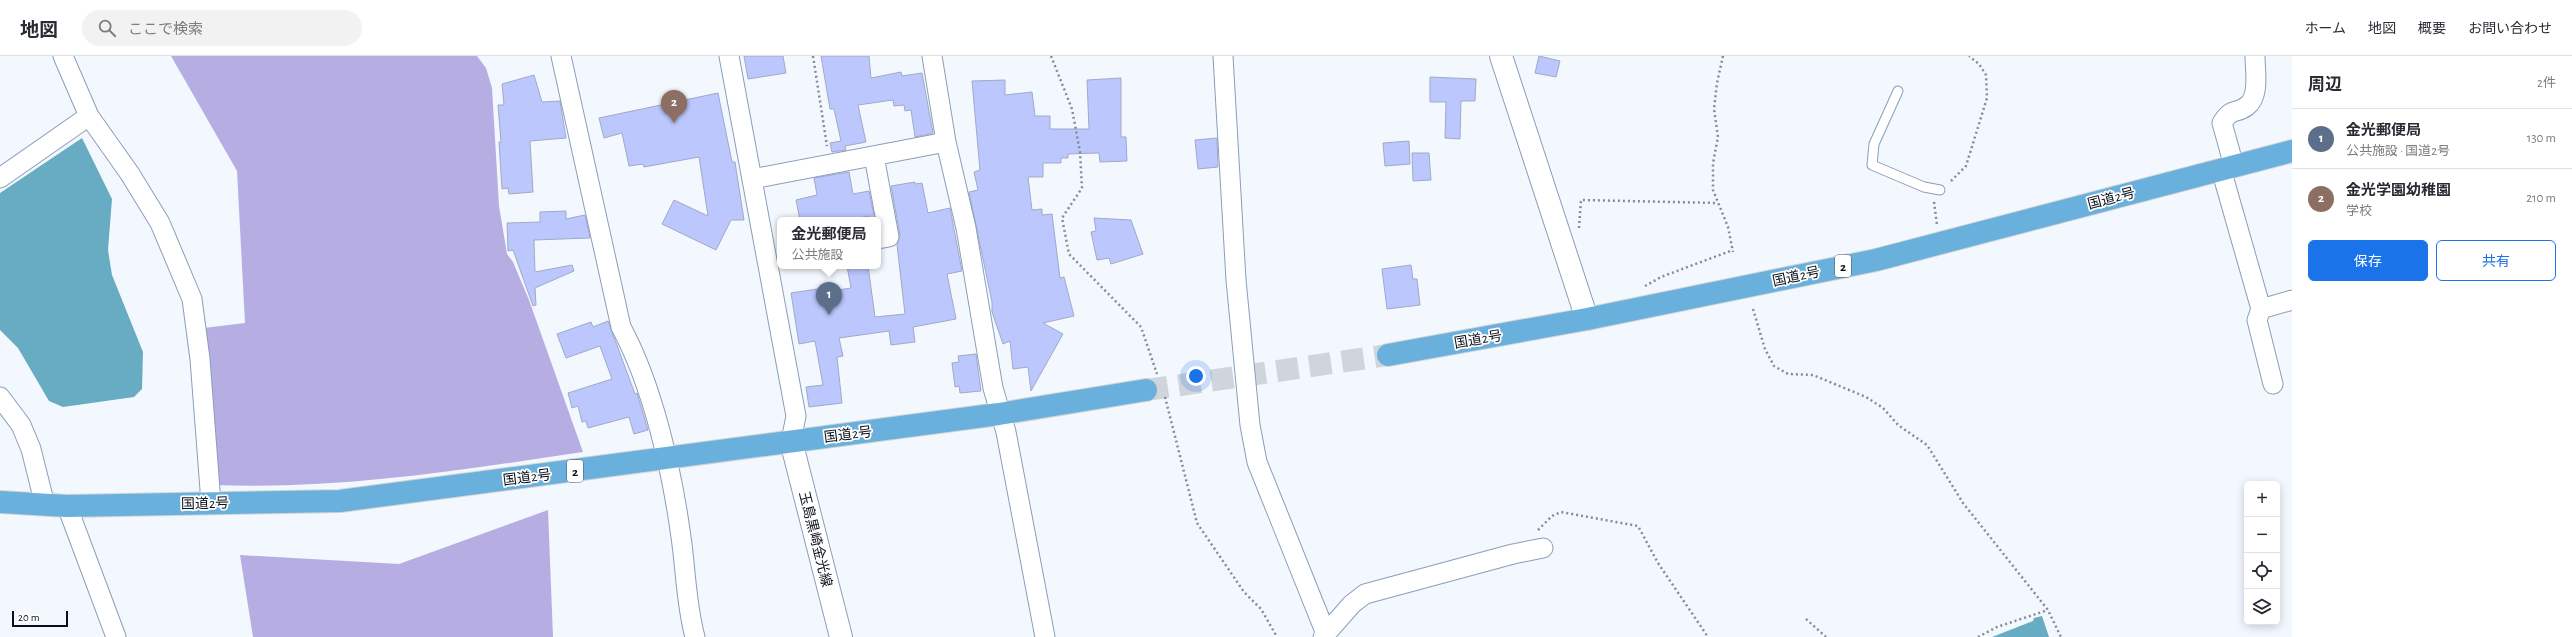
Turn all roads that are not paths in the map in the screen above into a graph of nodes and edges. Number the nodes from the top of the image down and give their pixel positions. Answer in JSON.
{"nodes":[{"id":1,"x":63,"y":56,"type":"edge"},
{"id":2,"x":561,"y":56,"type":"edge"},
{"id":3,"x":730,"y":56,"type":"edge"},
{"id":4,"x":932,"y":56,"type":"edge"},
{"id":5,"x":1223,"y":56,"type":"edge"},
{"id":6,"x":1501,"y":56,"type":"edge"},
{"id":7,"x":2255,"y":56,"type":"edge"},
{"id":8,"x":1898,"y":91,"type":"dead end"},
{"id":9,"x":89,"y":116,"type":"junction"},
{"id":10,"x":946,"y":142,"type":"junction"},
{"id":11,"x":2292,"y":151,"type":"edge"},
{"id":12,"x":874,"y":156,"type":"junction"},
{"id":13,"x":2227,"y":168,"type":"junction"},
{"id":14,"x":0,"y":178,"type":"edge"},
{"id":15,"x":752,"y":179,"type":"junction"},
{"id":16,"x":1940,"y":190,"type":"road end"},
{"id":17,"x":881,"y":238,"type":"edge"},
{"id":18,"x":774,"y":259,"type":"edge"},
{"id":19,"x":2292,"y":300,"type":"edge"},
{"id":20,"x":2261,"y":309,"type":"junction"},
{"id":21,"x":1587,"y":319,"type":"junction"},
{"id":22,"x":1388,"y":355,"type":"tunnel mouth"},
{"id":23,"x":2273,"y":384,"type":"dead end"},
{"id":24,"x":1156,"y":386,"type":"tunnel mouth"},
{"id":25,"x":0,"y":398,"type":"edge"},
{"id":26,"x":999,"y":414,"type":"junction"},
{"id":27,"x":792,"y":441,"type":"junction"},
{"id":28,"x":667,"y":459,"type":"junction"},
{"id":29,"x":0,"y":502,"type":"edge"},
{"id":30,"x":211,"y":503,"type":"junction"},
{"id":31,"x":44,"y":505,"type":"junction"},
{"id":32,"x":68,"y":506,"type":"junction"},
{"id":33,"x":1544,"y":548,"type":"dead end"},
{"id":34,"x":1324,"y":636,"type":"edge"},
{"id":35,"x":116,"y":637,"type":"edge"},
{"id":36,"x":695,"y":637,"type":"edge"},
{"id":37,"x":841,"y":637,"type":"edge"},
{"id":38,"x":1045,"y":637,"type":"edge"}],
"edges":[{"from":1,"to":9,"type":"street"},
{"from":2,"to":28,"type":"street"},
{"from":3,"to":15,"type":"street"},
{"from":4,"to":10,"type":"street"},
{"from":5,"to":34,"type":"street"},
{"from":6,"to":21,"type":"street"},
{"from":7,"to":13,"type":"street"},
{"from":8,"to":16,"type":"lane"},
{"from":9,"to":14,"type":"street"},
{"from":9,"to":30,"type":"street"},
{"from":10,"to":12,"type":"street"},
{"from":10,"to":26,"type":"street"},
{"from":11,"to":13,"type":"highway","name":"国道2号","number":"2"},
{"from":12,"to":15,"type":"street"},
{"from":12,"to":17,"type":"street"},
{"from":13,"to":20,"type":"street"},
{"from":13,"to":21,"type":"highway","name":"国道2号","number":"2"},
{"from":15,"to":18,"type":"street"},
{"from":18,"to":27,"type":"street"},
{"from":19,"to":20,"type":"street"},
{"from":20,"to":23,"type":"street"},
{"from":21,"to":22,"type":"highway","name":"国道2号","number":"2"},
{"from":24,"to":26,"type":"highway","name":"国道2号","number":"2"},
{"from":25,"to":31,"type":"street"},
{"from":26,"to":27,"type":"highway","name":"国道2号","number":"2"},
{"from":26,"to":38,"type":"street"},
{"from":27,"to":28,"type":"highway","name":"国道2号","number":"2"},
{"from":27,"to":37,"type":"street","name":"玉島黒崎金光線"},
{"from":28,"to":30,"type":"highway","name":"国道2号","number":"2"},
{"from":28,"to":36,"type":"street"},
{"from":29,"to":31,"type":"highway","name":"国道2号","number":"2"},
{"from":30,"to":32,"type":"highway","name":"国道2号","number":"2"},
{"from":31,"to":32,"type":"highway","name":"国道2号","number":"2"},
{"from":32,"to":35,"type":"street"},
{"from":33,"to":34,"type":"street"}]}
